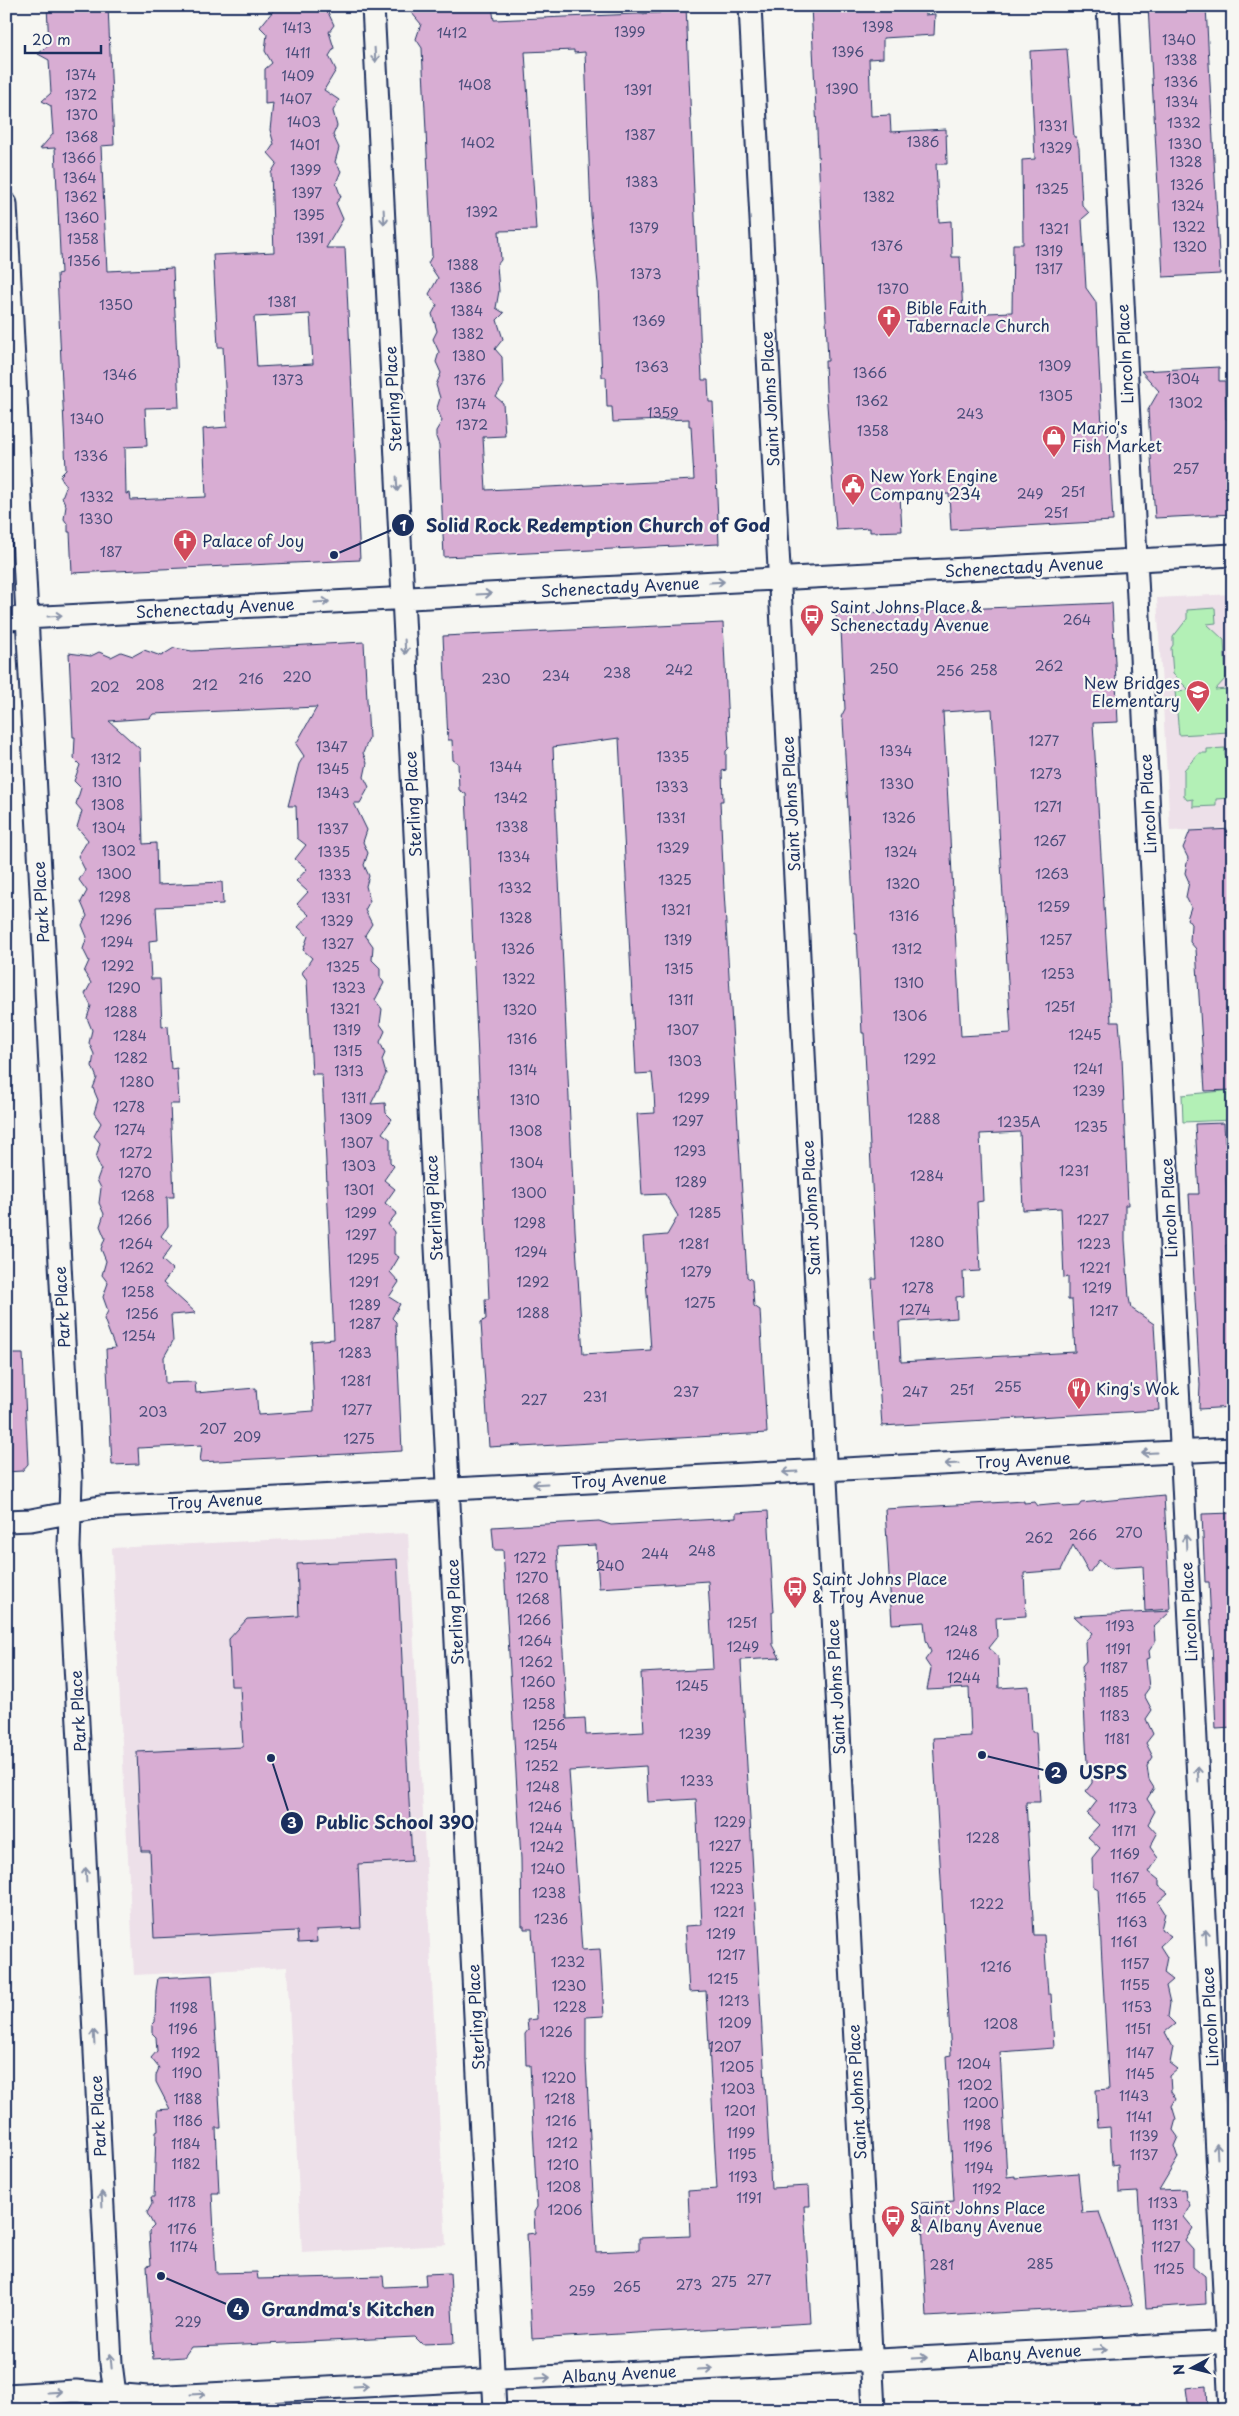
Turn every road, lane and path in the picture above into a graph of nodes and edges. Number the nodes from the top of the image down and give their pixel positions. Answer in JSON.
{"nodes":[{"id":1,"x":373,"y":6,"type":"edge"},
{"id":2,"x":750,"y":6,"type":"edge"},
{"id":3,"x":1108,"y":6,"type":"edge"},
{"id":4,"x":6,"y":204,"type":"edge"},
{"id":5,"x":1233,"y":555,"type":"edge"},
{"id":6,"x":1136,"y":561,"type":"junction"},
{"id":7,"x":780,"y":579,"type":"junction"},
{"id":8,"x":403,"y":598,"type":"junction"},
{"id":9,"x":17,"y":618,"type":"edge"},
{"id":10,"x":1233,"y":1449,"type":"edge"},
{"id":11,"x":1181,"y":1452,"type":"junction"},
{"id":12,"x":824,"y":1470,"type":"junction"},
{"id":13,"x":449,"y":1489,"type":"junction"},
{"id":14,"x":70,"y":1512,"type":"junction"},
{"id":15,"x":6,"y":1521,"type":"edge"},
{"id":16,"x":1230,"y":2342,"type":"edge"},
{"id":17,"x":871,"y":2361,"type":"junction"},
{"id":18,"x":494,"y":2380,"type":"junction"},
{"id":19,"x":6,"y":2395,"type":"edge"},
{"id":20,"x":116,"y":2402,"type":"edge"},
{"id":21,"x":496,"y":2410,"type":"edge"},
{"id":22,"x":874,"y":2410,"type":"edge"},
{"id":23,"x":1230,"y":2410,"type":"edge"}],
"edges":[{"from":1,"to":8,"type":"street","name":"Sterling Place","one_way":true},
{"from":2,"to":7,"type":"street","name":"Saint Johns Place"},
{"from":3,"to":6,"type":"street","name":"Lincoln Place"},
{"from":4,"to":9,"type":"street","name":"Park Place"},
{"from":5,"to":6,"type":"street","name":"Schenectady Avenue"},
{"from":6,"to":7,"type":"street","name":"Schenectady Avenue"},
{"from":6,"to":11,"type":"street","name":"Lincoln Place"},
{"from":8,"to":7,"type":"street","name":"Schenectady Avenue","one_way":true},
{"from":7,"to":12,"type":"street","name":"Saint Johns Place"},
{"from":9,"to":8,"type":"street","name":"Schenectady Avenue","one_way":true},
{"from":8,"to":13,"type":"street","name":"Sterling Place","one_way":true},
{"from":9,"to":14,"type":"street","name":"Park Place"},
{"from":10,"to":11,"type":"street","name":"Troy Avenue"},
{"from":11,"to":12,"type":"street","name":"Troy Avenue","one_way":true},
{"from":16,"to":11,"type":"street","name":"Lincoln Place","one_way":true},
{"from":12,"to":13,"type":"street","name":"Troy Avenue","one_way":true},
{"from":12,"to":17,"type":"street","name":"Saint Johns Place"},
{"from":13,"to":14,"type":"street","name":"Troy Avenue"},
{"from":13,"to":18,"type":"street","name":"Sterling Place"},
{"from":14,"to":15,"type":"street","name":"Troy Avenue"},
{"from":20,"to":14,"type":"street","name":"Park Place","one_way":true},
{"from":17,"to":16,"type":"street","name":"Albany Avenue","one_way":true},
{"from":16,"to":23,"type":"street","name":"Lincoln Place"},
{"from":18,"to":17,"type":"street","name":"Albany Avenue","one_way":true},
{"from":17,"to":22,"type":"street","name":"Saint Johns Place"},
{"from":20,"to":18,"type":"street","name":"Albany Avenue","one_way":true},
{"from":18,"to":21,"type":"street","name":"Sterling Place"},
{"from":19,"to":20,"type":"street","name":"Albany Avenue","one_way":true}]}
